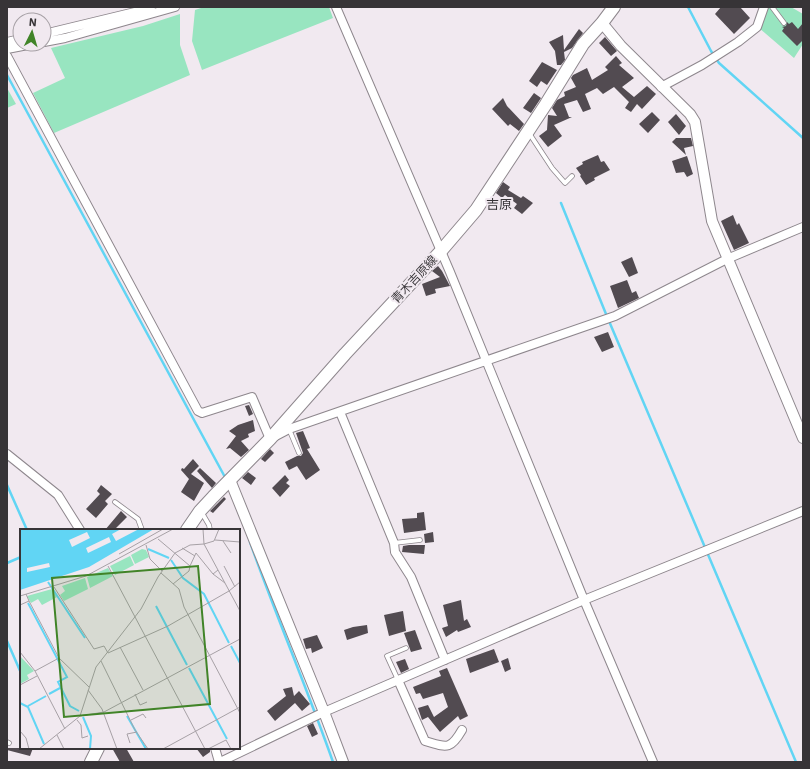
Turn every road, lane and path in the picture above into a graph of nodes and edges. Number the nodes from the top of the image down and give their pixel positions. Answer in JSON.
{"nodes":[{"id":1,"x":151,"y":7,"type":"edge"},
{"id":2,"x":175,"y":7,"type":"edge"},
{"id":3,"x":336,"y":7,"type":"edge"},
{"id":4,"x":764,"y":7,"type":"edge"},
{"id":5,"x":772,"y":7,"type":"edge"},
{"id":6,"x":607,"y":13,"type":"edge"},
{"id":7,"x":784,"y":23,"type":"dead end"},
{"id":8,"x":52,"y":32,"type":"edge"},
{"id":9,"x":52,"y":40,"type":"edge"},
{"id":10,"x":7,"y":56,"type":"edge"},
{"id":11,"x":661,"y":87,"type":"junction"},
{"id":12,"x":528,"y":131,"type":"junction"},
{"id":13,"x":572,"y":176,"type":"dead end"},
{"id":14,"x":803,"y":227,"type":"edge"},
{"id":15,"x":440,"y":252,"type":"junction"},
{"id":16,"x":727,"y":259,"type":"junction"},
{"id":17,"x":486,"y":361,"type":"junction"},
{"id":18,"x":340,"y":412,"type":"junction"},
{"id":19,"x":289,"y":429,"type":"junction"},
{"id":20,"x":803,"y":438,"type":"edge"},
{"id":21,"x":270,"y":439,"type":"junction"},
{"id":22,"x":300,"y":453,"type":"dead end"},
{"id":23,"x":7,"y":454,"type":"edge"},
{"id":24,"x":230,"y":480,"type":"junction"},
{"id":25,"x":115,"y":502,"type":"dead end"},
{"id":26,"x":200,"y":511,"type":"junction"},
{"id":27,"x":803,"y":511,"type":"edge"},
{"id":28,"x":79,"y":529,"type":"edge"},
{"id":29,"x":142,"y":529,"type":"edge"},
{"id":30,"x":188,"y":529,"type":"edge"},
{"id":31,"x":210,"y":529,"type":"edge"},
{"id":32,"x":420,"y":540,"type":"dead end"},
{"id":33,"x":394,"y":543,"type":"junction"},
{"id":34,"x":584,"y":600,"type":"junction"},
{"id":35,"x":406,"y":648,"type":"dead end"},
{"id":36,"x":445,"y":660,"type":"junction"},
{"id":37,"x":398,"y":680,"type":"junction"},
{"id":38,"x":324,"y":712,"type":"junction"},
{"id":39,"x":462,"y":730,"type":"dead end"},
{"id":40,"x":98,"y":749,"type":"edge"},
{"id":41,"x":215,"y":749,"type":"edge"},
{"id":42,"x":91,"y":762,"type":"edge"},
{"id":43,"x":219,"y":762,"type":"edge"},
{"id":44,"x":343,"y":762,"type":"edge"},
{"id":45,"x":653,"y":762,"type":"edge"}],
"edges":[{"from":1,"to":8,"type":"street"},
{"from":2,"to":9,"type":"street"},
{"from":3,"to":15,"type":"street"},
{"from":4,"to":11,"type":"street"},
{"from":5,"to":7,"type":"lane"},
{"from":6,"to":11,"type":"street"},
{"from":6,"to":12,"type":"main road","name":"青木吉原線"},
{"from":10,"to":21,"type":"street"},
{"from":11,"to":16,"type":"street"},
{"from":12,"to":13,"type":"lane"},
{"from":12,"to":15,"type":"main road","name":"青木吉原線"},
{"from":14,"to":16,"type":"street"},
{"from":15,"to":17,"type":"street"},
{"from":15,"to":21,"type":"main road","name":"青木吉原線"},
{"from":16,"to":17,"type":"street"},
{"from":16,"to":20,"type":"street"},
{"from":17,"to":18,"type":"street"},
{"from":17,"to":34,"type":"street"},
{"from":18,"to":19,"type":"street"},
{"from":18,"to":33,"type":"street"},
{"from":19,"to":21,"type":"street"},
{"from":19,"to":22,"type":"lane"},
{"from":21,"to":24,"type":"main road","name":"青木吉原線"},
{"from":23,"to":28,"type":"street"},
{"from":24,"to":26,"type":"main road","name":"青木吉原線"},
{"from":24,"to":38,"type":"street"},
{"from":25,"to":29,"type":"lane"},
{"from":26,"to":30,"type":"main road","name":"青木吉原線"},
{"from":26,"to":31,"type":"lane"},
{"from":27,"to":34,"type":"street"},
{"from":32,"to":33,"type":"lane"},
{"from":33,"to":36,"type":"street"},
{"from":34,"to":36,"type":"street"},
{"from":34,"to":45,"type":"street"},
{"from":35,"to":37,"type":"lane"},
{"from":36,"to":37,"type":"street"},
{"from":37,"to":38,"type":"street"},
{"from":37,"to":39,"type":"street"},
{"from":38,"to":43,"type":"street"},
{"from":38,"to":44,"type":"street"},
{"from":40,"to":42,"type":"main road"},
{"from":41,"to":43,"type":"street"}]}
